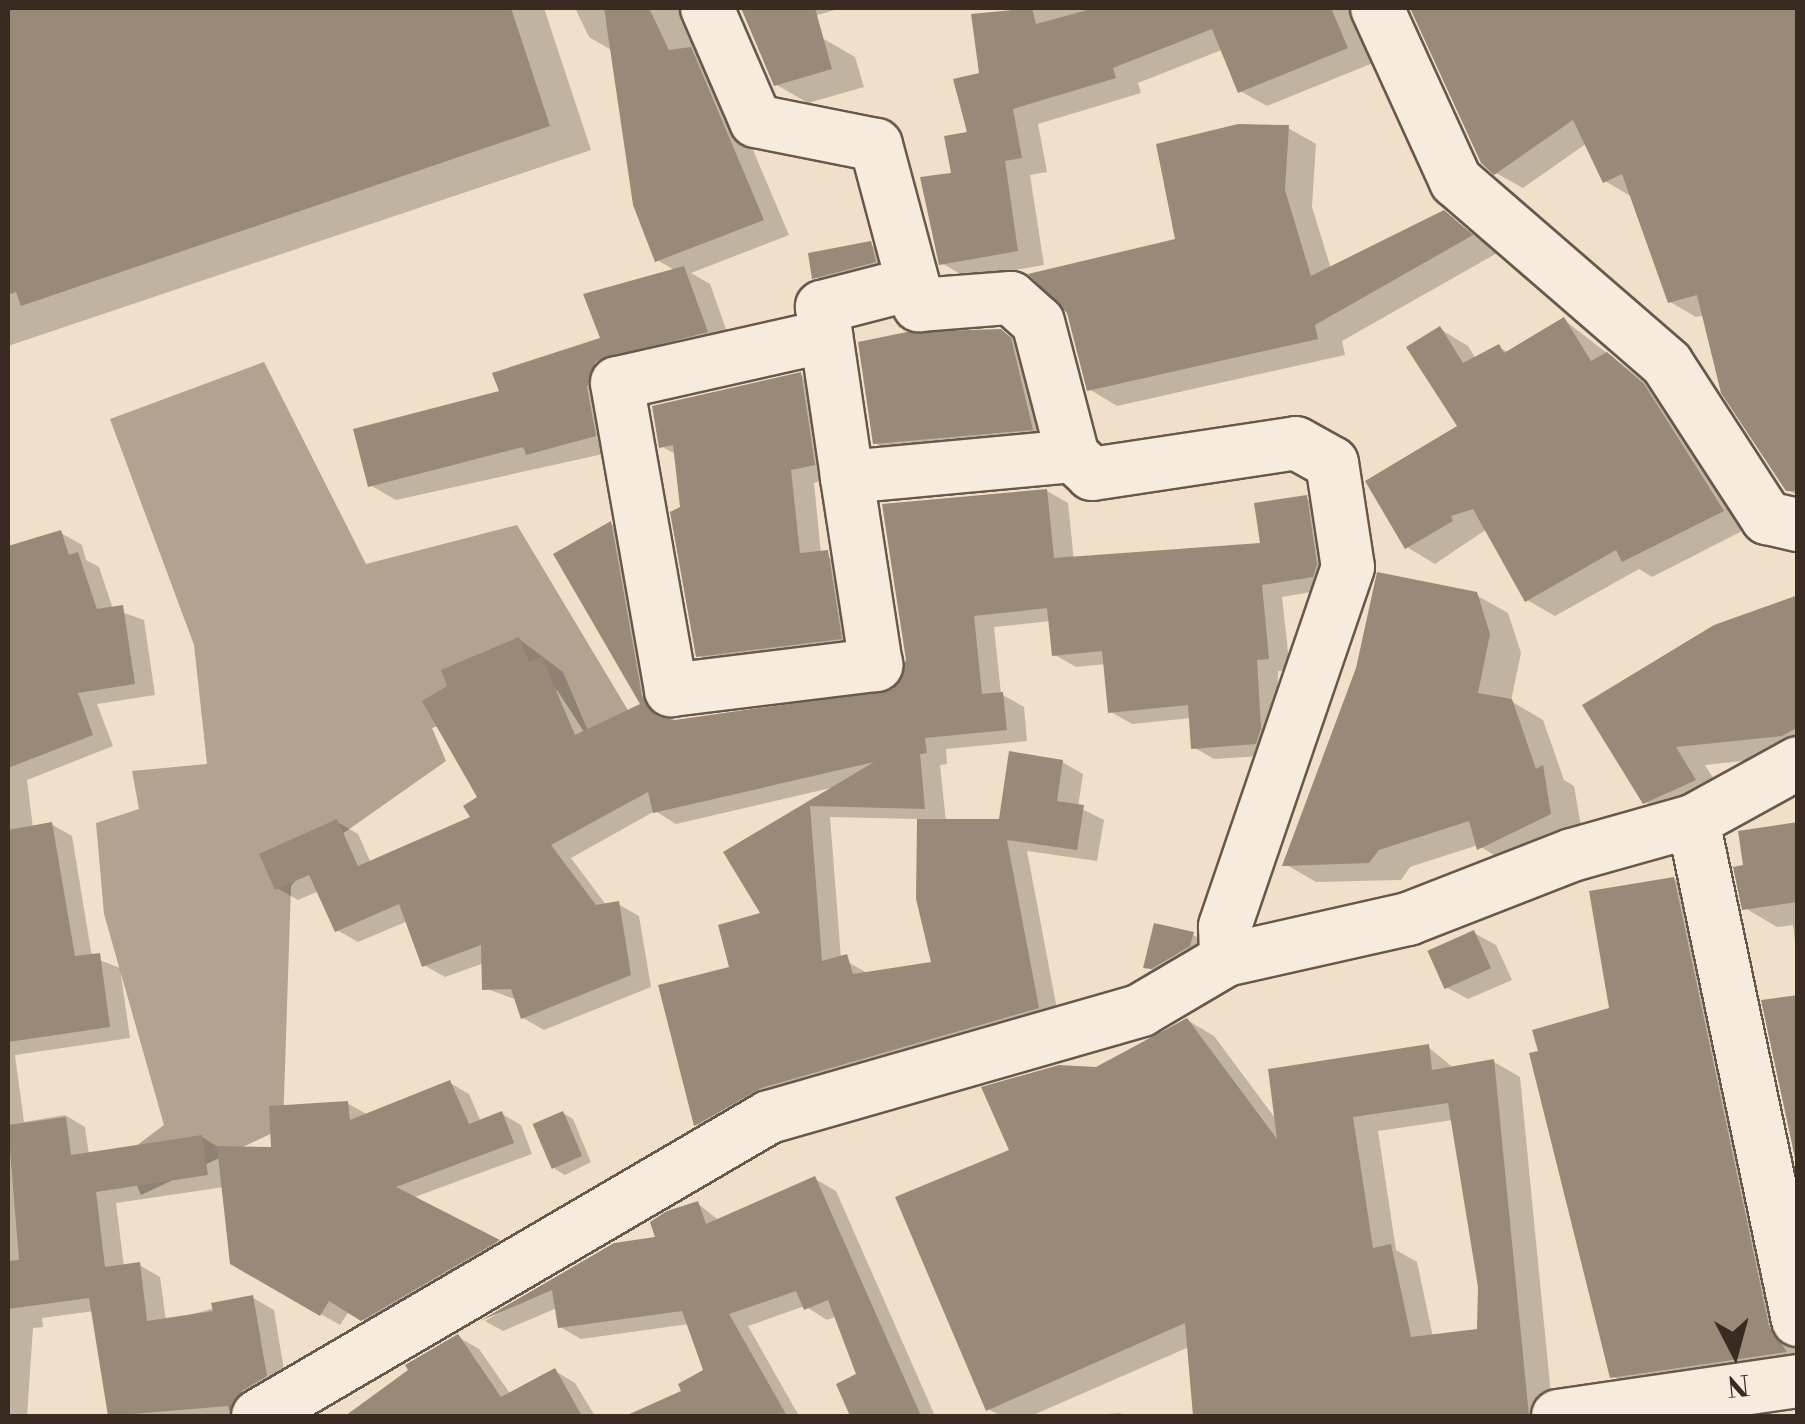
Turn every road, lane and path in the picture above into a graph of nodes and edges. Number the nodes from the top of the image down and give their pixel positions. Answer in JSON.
{"nodes":[{"id":1,"x":707,"y":8,"type":"edge"},
{"id":2,"x":1377,"y":8,"type":"edge"},
{"id":3,"x":911,"y":284,"type":"junction"},
{"id":4,"x":826,"y":336,"type":"junction"},
{"id":5,"x":1074,"y":456,"type":"junction"},
{"id":6,"x":847,"y":477,"type":"junction"},
{"id":7,"x":1798,"y":525,"type":"edge"},
{"id":8,"x":1798,"y":762,"type":"edge"},
{"id":9,"x":1694,"y":821,"type":"junction"},
{"id":10,"x":1226,"y":960,"type":"junction"},
{"id":11,"x":1788,"y":1235,"type":"edge"},
{"id":12,"x":1798,"y":1320,"type":"edge"},
{"id":13,"x":1798,"y":1381,"type":"edge"},
{"id":14,"x":258,"y":1416,"type":"edge"},
{"id":15,"x":1558,"y":1416,"type":"edge"}],
"edges":[{"from":1,"to":3,"type":"street"},
{"from":2,"to":7,"type":"street"},
{"from":3,"to":4,"type":"street"},
{"from":3,"to":5,"type":"street"},
{"from":4,"to":6,"type":"street"},
{"from":4,"to":6,"type":"street"},
{"from":5,"to":6,"type":"street"},
{"from":5,"to":10,"type":"street"},
{"from":8,"to":9,"type":"street"},
{"from":9,"to":10,"type":"street"},
{"from":9,"to":11,"type":"street"},
{"from":10,"to":14,"type":"street"},
{"from":11,"to":12,"type":"street"},
{"from":13,"to":15,"type":"street"}]}
